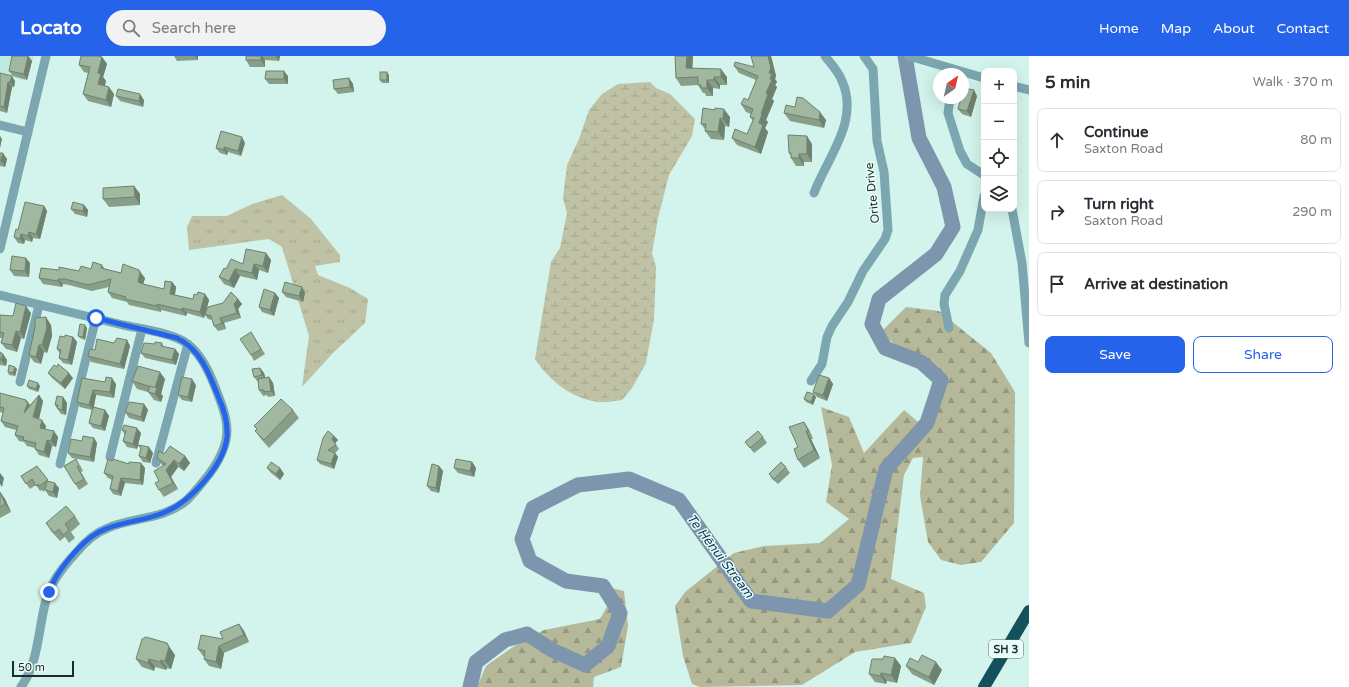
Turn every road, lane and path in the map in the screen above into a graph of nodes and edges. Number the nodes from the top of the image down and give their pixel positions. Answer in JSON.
{"nodes":[{"id":1,"x":46,"y":56,"type":"edge"},
{"id":2,"x":825,"y":56,"type":"edge"},
{"id":3,"x":864,"y":56,"type":"edge"},
{"id":4,"x":909,"y":56,"type":"edge"},
{"id":5,"x":946,"y":68,"type":"edge"},
{"id":6,"x":969,"y":75,"type":"edge"},
{"id":7,"x":981,"y":77,"type":"edge"},
{"id":8,"x":1017,"y":87,"type":"edge"},
{"id":9,"x":1029,"y":90,"type":"edge"},
{"id":10,"x":949,"y":104,"type":"edge"},
{"id":11,"x":0,"y":125,"type":"edge"},
{"id":12,"x":28,"y":132,"type":"junction"},
{"id":13,"x":981,"y":173,"type":"edge"},
{"id":14,"x":814,"y":193,"type":"dead end"},
{"id":15,"x":981,"y":212,"type":"edge"},
{"id":16,"x":1013,"y":212,"type":"edge"},
{"id":17,"x":0,"y":249,"type":"edge"},
{"id":18,"x":0,"y":295,"type":"edge"},
{"id":19,"x":39,"y":305,"type":"junction"},
{"id":20,"x":96,"y":318,"type":"junction"},
{"id":21,"x":949,"y":328,"type":"dead end"},
{"id":22,"x":142,"y":329,"type":"junction"},
{"id":23,"x":1029,"y":343,"type":"edge"},
{"id":24,"x":188,"y":344,"type":"junction"},
{"id":25,"x":811,"y":381,"type":"dead end"},
{"id":26,"x":20,"y":382,"type":"dead end"},
{"id":27,"x":110,"y":457,"type":"dead end"},
{"id":28,"x":156,"y":463,"type":"edge"},
{"id":29,"x":60,"y":464,"type":"dead end"},
{"id":30,"x":1029,"y":612,"type":"edge"},
{"id":31,"x":21,"y":687,"type":"edge"},
{"id":32,"x":984,"y":687,"type":"edge"}],
"edges":[{"from":1,"to":12,"type":"street"},
{"from":2,"to":14,"type":"street"},
{"from":3,"to":25,"type":"street","name":"Orite Drive"},
{"from":4,"to":5,"type":"street"},
{"from":6,"to":7,"type":"street"},
{"from":8,"to":9,"type":"street"},
{"from":10,"to":13,"type":"street"},
{"from":11,"to":12,"type":"street"},
{"from":12,"to":17,"type":"street"},
{"from":15,"to":21,"type":"street"},
{"from":16,"to":23,"type":"street"},
{"from":18,"to":19,"type":"street"},
{"from":19,"to":20,"type":"street"},
{"from":19,"to":26,"type":"street"},
{"from":20,"to":22,"type":"street"},
{"from":20,"to":29,"type":"street"},
{"from":22,"to":24,"type":"street"},
{"from":22,"to":27,"type":"street"},
{"from":24,"to":28,"type":"street"},
{"from":24,"to":31,"type":"street"},
{"from":30,"to":32,"type":"highway","number":"SH 3"}]}
